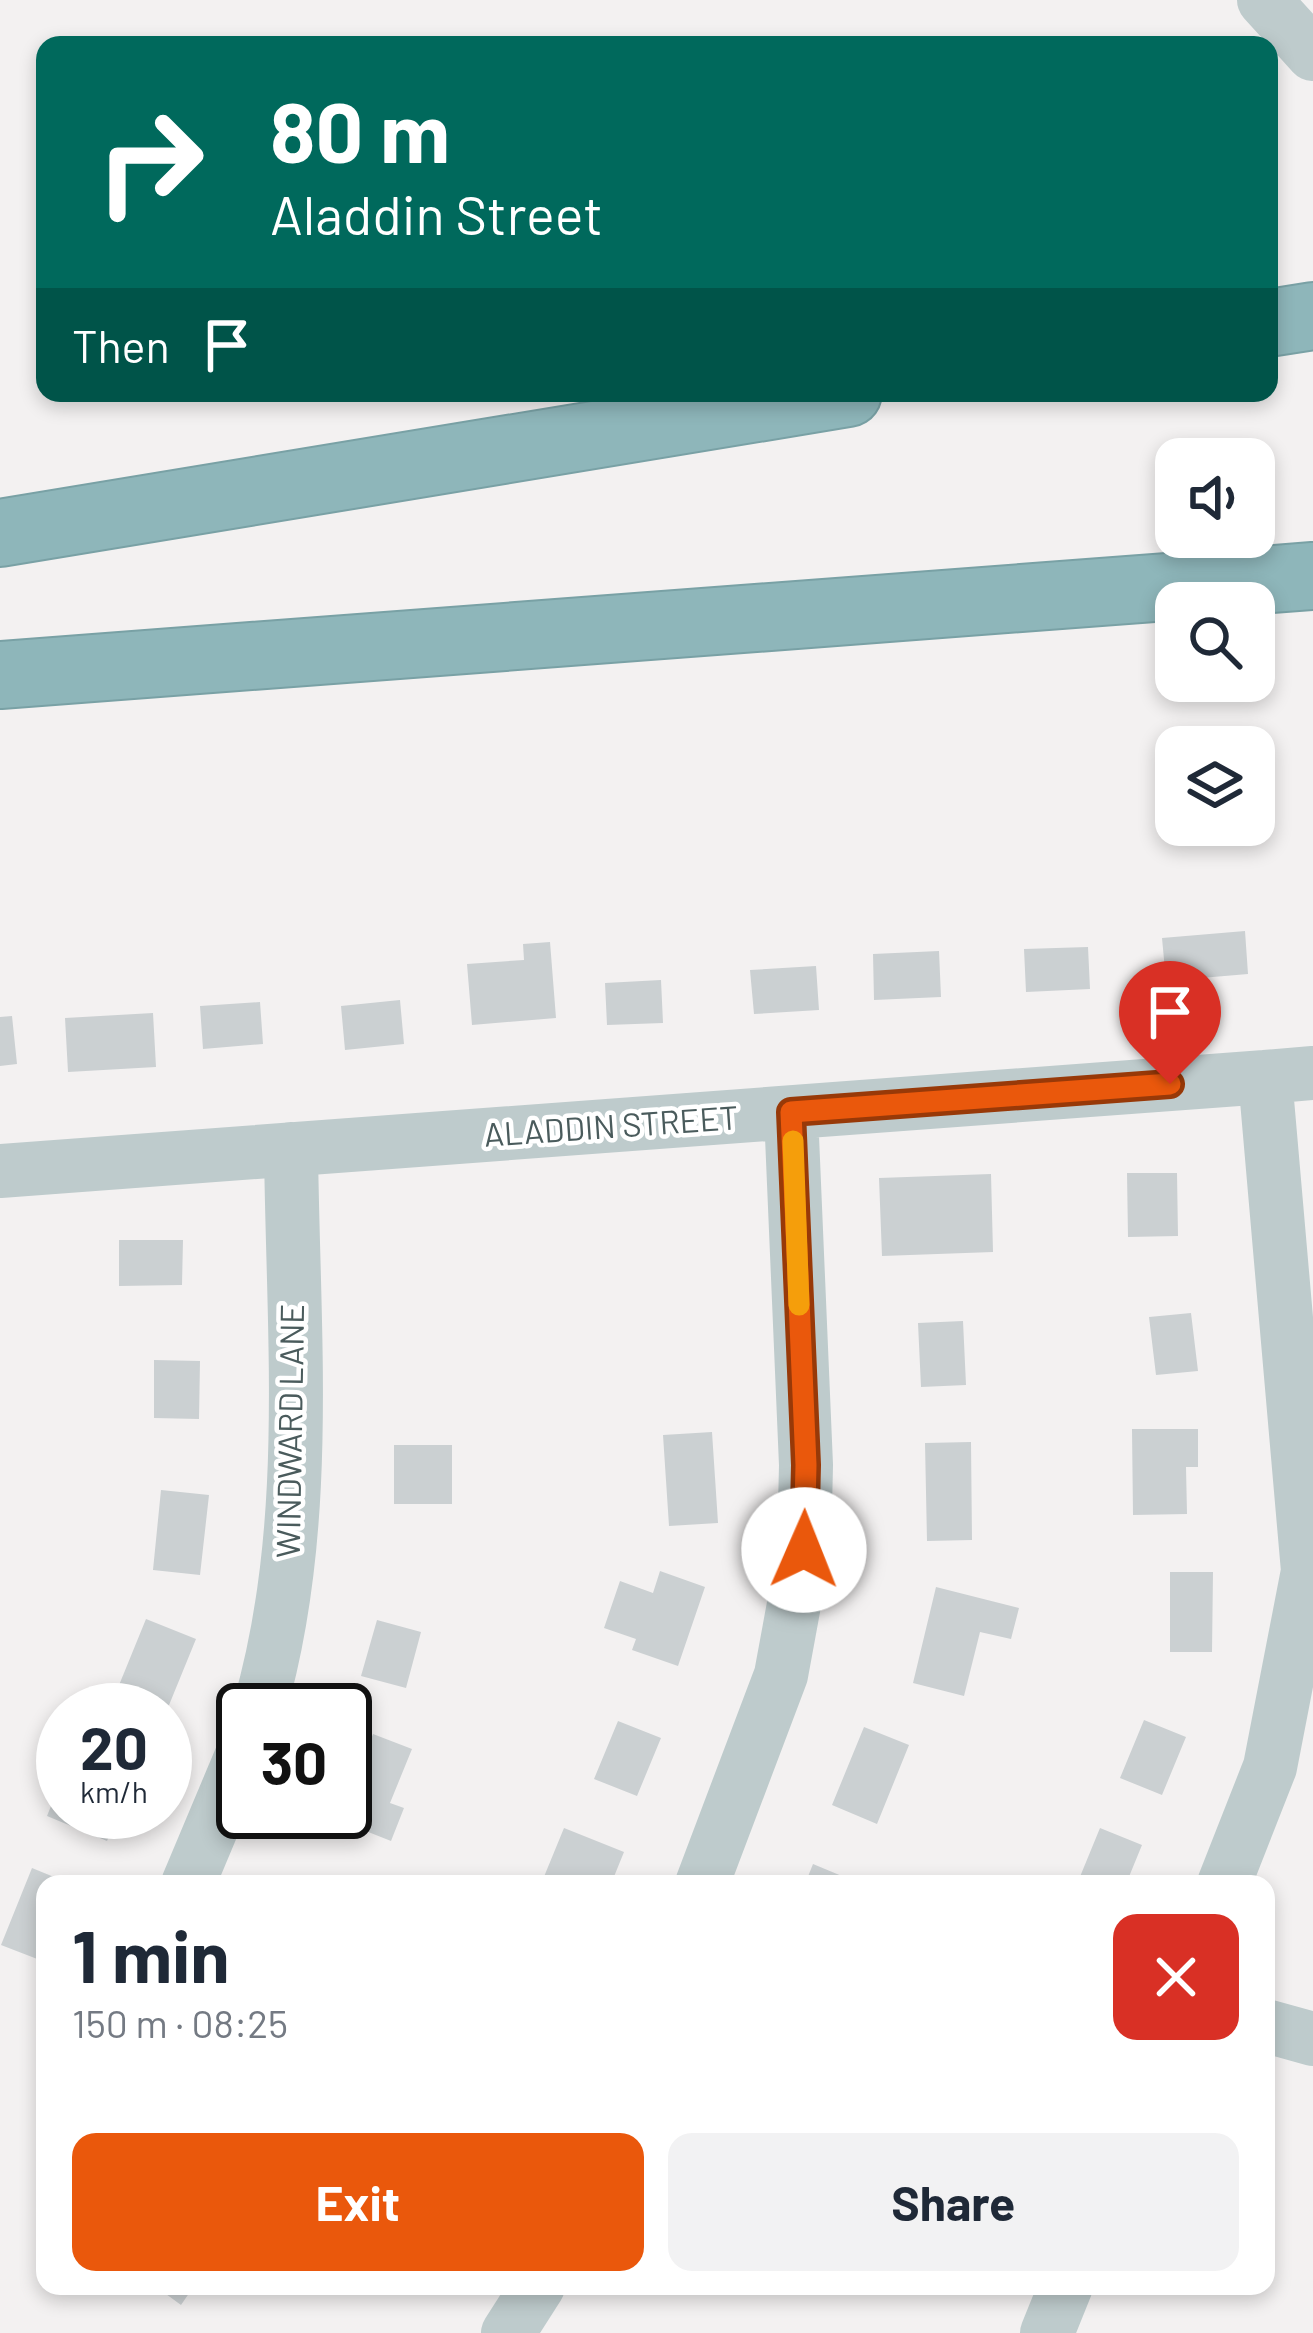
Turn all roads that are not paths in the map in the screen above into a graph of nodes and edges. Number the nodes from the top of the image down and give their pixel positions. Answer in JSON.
{"nodes":[{"id":1,"x":1264,"y":0,"type":"edge"},
{"id":2,"x":1313,"y":54,"type":"edge"},
{"id":3,"x":1313,"y":316,"type":"edge"},
{"id":4,"x":1278,"y":322,"type":"edge"},
{"id":5,"x":793,"y":402,"type":"edge"},
{"id":6,"x":0,"y":533,"type":"edge"},
{"id":7,"x":1313,"y":576,"type":"edge"},
{"id":8,"x":0,"y":675,"type":"edge"},
{"id":9,"x":1289,"y":1075,"type":"edge"},
{"id":10,"x":791,"y":1112,"type":"junction"},
{"id":11,"x":291,"y":1149,"type":"junction"},
{"id":12,"x":0,"y":1171,"type":"edge"},
{"id":13,"x":1310,"y":1556,"type":"edge"},
{"id":14,"x":267,"y":1683,"type":"edge"},
{"id":15,"x":216,"y":1817,"type":"edge"},
{"id":16,"x":192,"y":1875,"type":"edge"},
{"id":17,"x":705,"y":1875,"type":"edge"},
{"id":18,"x":1228,"y":1875,"type":"edge"},
{"id":19,"x":1275,"y":2028,"type":"edge"},
{"id":20,"x":1313,"y":2038,"type":"edge"},
{"id":21,"x":532,"y":2295,"type":"edge"},
{"id":22,"x":1062,"y":2295,"type":"edge"},
{"id":23,"x":508,"y":2333,"type":"edge"},
{"id":24,"x":1047,"y":2333,"type":"edge"}],
"edges":[{"from":1,"to":2,"type":"street"},
{"from":3,"to":4,"type":"highway"},
{"from":5,"to":6,"type":"highway"},
{"from":7,"to":8,"type":"highway"},
{"from":9,"to":10,"type":"street","name":"ALADDIN STREET"},
{"from":9,"to":13,"type":"street","name":"ALADDIN STREET"},
{"from":10,"to":11,"type":"street","name":"ALADDIN STREET"},
{"from":10,"to":17,"type":"street"},
{"from":11,"to":12,"type":"street","name":"ALADDIN STREET"},
{"from":11,"to":14,"type":"street","name":"WINDWARD LANE"},
{"from":13,"to":18,"type":"street","name":"ALADDIN STREET"},
{"from":15,"to":16,"type":"street"},
{"from":19,"to":20,"type":"street"},
{"from":21,"to":23,"type":"street"},
{"from":22,"to":24,"type":"street"}]}
